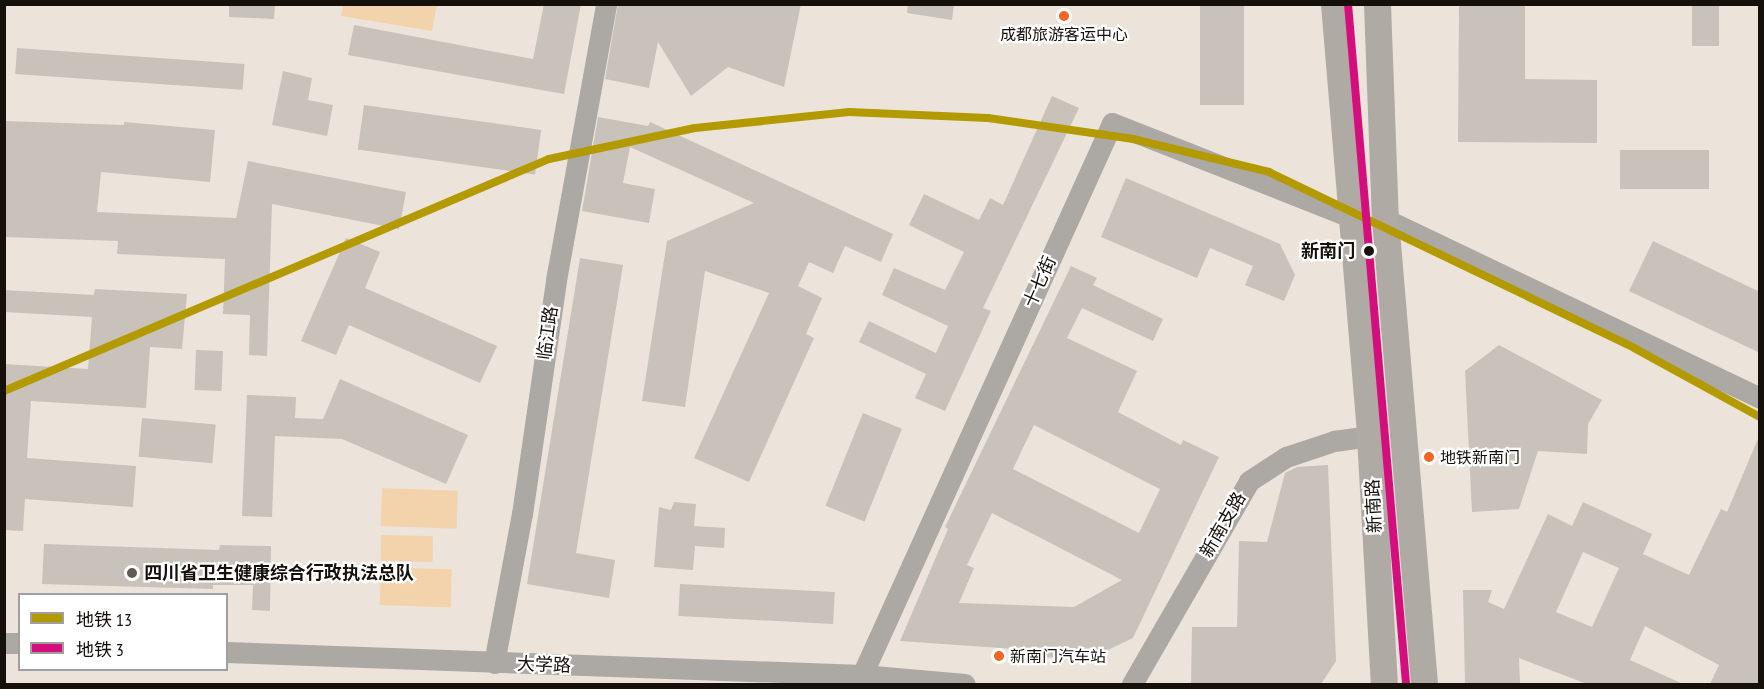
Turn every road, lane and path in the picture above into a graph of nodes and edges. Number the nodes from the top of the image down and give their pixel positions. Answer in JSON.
{"nodes":[{"id":1,"x":606,"y":4,"type":"edge"},
{"id":2,"x":1334,"y":4,"type":"edge"},
{"id":3,"x":1377,"y":4,"type":"edge"},
{"id":4,"x":1351,"y":217,"type":"junction"},
{"id":5,"x":1385,"y":219,"type":"junction"},
{"id":6,"x":1760,"y":398,"type":"edge"},
{"id":7,"x":1371,"y":436,"type":"junction"},
{"id":8,"x":228,"y":652,"type":"edge"},
{"id":9,"x":494,"y":663,"type":"junction"},
{"id":10,"x":862,"y":675,"type":"junction"},
{"id":11,"x":812,"y":679,"type":"edge"},
{"id":12,"x":964,"y":684,"type":"edge"},
{"id":13,"x":1132,"y":684,"type":"edge"},
{"id":14,"x":1384,"y":684,"type":"edge"},
{"id":15,"x":1424,"y":684,"type":"edge"}],
"edges":[{"from":1,"to":9,"type":"street","name":"临江路"},
{"from":2,"to":4,"type":"main road","name":"新南路"},
{"from":3,"to":5,"type":"main road","name":"新南路"},
{"from":4,"to":7,"type":"main road","name":"新南路"},
{"from":4,"to":10,"type":"street","name":"十七街"},
{"from":5,"to":6,"type":"street"},
{"from":5,"to":15,"type":"main road","name":"新南路"},
{"from":7,"to":13,"type":"street","name":"新南支路"},
{"from":7,"to":14,"type":"main road","name":"新南路"},
{"from":8,"to":9,"type":"street","name":"大学路"},
{"from":9,"to":11,"type":"street","name":"大学路"},
{"from":10,"to":11,"type":"street","name":"大学路"},
{"from":10,"to":12,"type":"street","name":"大学路"}]}
